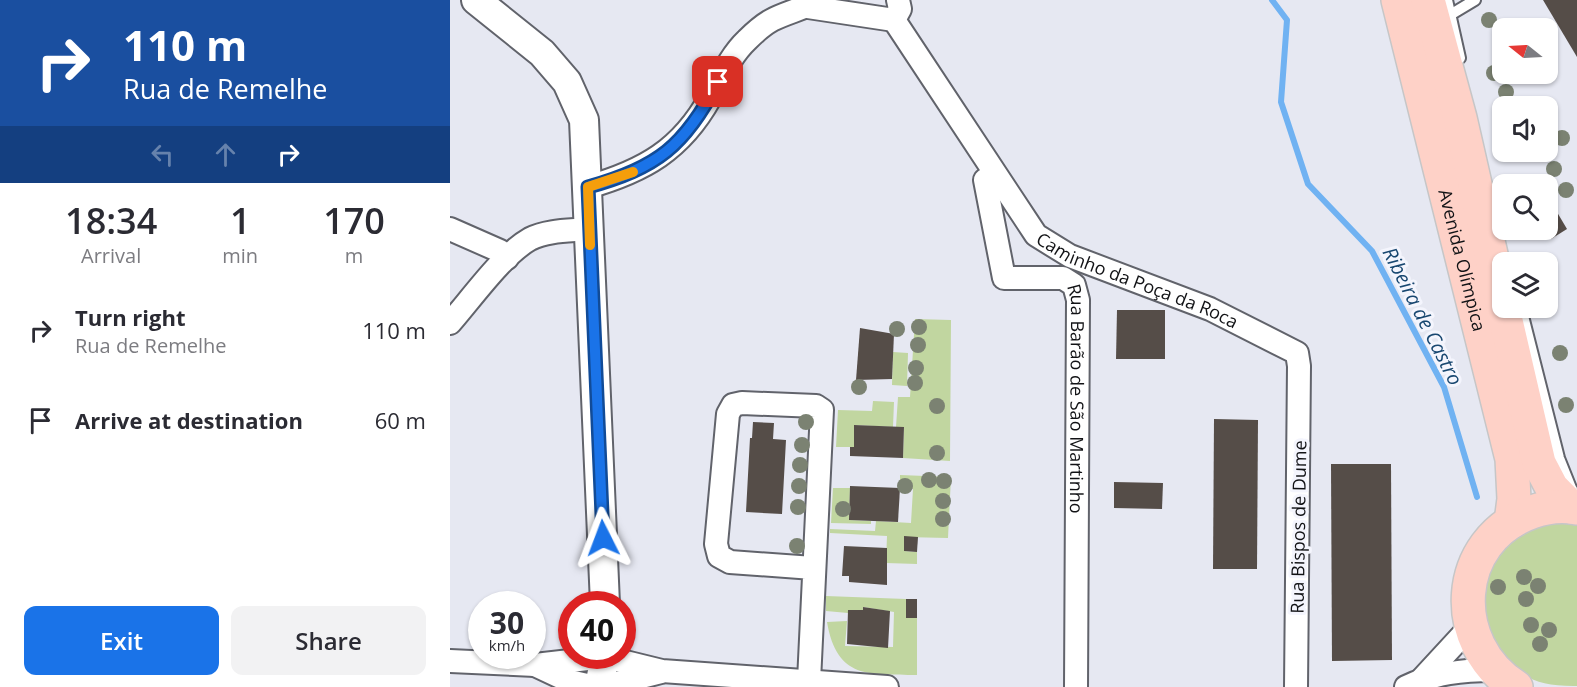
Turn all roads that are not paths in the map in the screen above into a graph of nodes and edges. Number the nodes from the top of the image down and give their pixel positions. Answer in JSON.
{"nodes":[{"id":1,"x":476,"y":0,"type":"edge"},
{"id":2,"x":1398,"y":0,"type":"edge"},
{"id":3,"x":1447,"y":0,"type":"edge"},
{"id":4,"x":1475,"y":0,"type":"edge"},
{"id":5,"x":813,"y":3,"type":"edge"},
{"id":6,"x":1439,"y":8,"type":"edge"},
{"id":7,"x":896,"y":10,"type":"edge"},
{"id":8,"x":1464,"y":71,"type":"dead end"},
{"id":9,"x":985,"y":180,"type":"dead end"},
{"id":10,"x":588,"y":187,"type":"junction"},
{"id":11,"x":450,"y":229,"type":"edge"},
{"id":12,"x":589,"y":229,"type":"junction"},
{"id":13,"x":507,"y":258,"type":"junction"},
{"id":14,"x":1492,"y":259,"type":"edge"},
{"id":15,"x":1506,"y":318,"type":"edge"},
{"id":16,"x":1524,"y":318,"type":"edge"},
{"id":17,"x":450,"y":323,"type":"edge"},
{"id":18,"x":1299,"y":366,"type":"joint"},
{"id":19,"x":1575,"y":505,"type":"edge"},
{"id":20,"x":1511,"y":522,"type":"junction"},
{"id":21,"x":813,"y":568,"type":"junction"},
{"id":22,"x":605,"y":591,"type":"edge"},
{"id":23,"x":1470,"y":627,"type":"junction"},
{"id":24,"x":450,"y":661,"type":"edge"},
{"id":25,"x":468,"y":662,"type":"edge"},
{"id":26,"x":636,"y":664,"type":"edge"},
{"id":27,"x":544,"y":669,"type":"edge"},
{"id":28,"x":602,"y":669,"type":"edge"},
{"id":29,"x":662,"y":671,"type":"junction"},
{"id":30,"x":1505,"y":678,"type":"edge"},
{"id":31,"x":809,"y":681,"type":"junction"},
{"id":32,"x":1414,"y":683,"type":"edge"},
{"id":33,"x":599,"y":687,"type":"edge"},
{"id":34,"x":887,"y":687,"type":"edge"},
{"id":35,"x":1076,"y":687,"type":"edge"},
{"id":36,"x":1296,"y":687,"type":"edge"}],
"edges":[{"from":1,"to":10,"type":"street"},
{"from":2,"to":20,"type":"main road","name":"Avenida Olímpica"},
{"from":3,"to":6,"type":"lane"},
{"from":4,"to":6,"type":"lane"},
{"from":5,"to":7,"type":"street"},
{"from":5,"to":10,"type":"street"},
{"from":6,"to":8,"type":"lane"},
{"from":6,"to":14,"type":"main road","name":"Avenida Olímpica"},
{"from":7,"to":18,"type":"street","name":"Caminho da Poça da Roca"},
{"from":9,"to":35,"type":"street","name":"Rua Barão de São Martinho"},
{"from":10,"to":12,"type":"street"},
{"from":11,"to":13,"type":"street"},
{"from":12,"to":13,"type":"street"},
{"from":12,"to":22,"type":"street"},
{"from":13,"to":17,"type":"street"},
{"from":15,"to":19,"type":"main road","name":"Avenida Olímpica"},
{"from":16,"to":19,"type":"lane"},
{"from":18,"to":36,"type":"street","name":"Rua Bispos de Dume"},
{"from":19,"to":20,"type":"main road"},
{"from":20,"to":23,"type":"main road"},
{"from":21,"to":21,"type":"street"},
{"from":21,"to":31,"type":"street"},
{"from":23,"to":30,"type":"main road"},
{"from":23,"to":32,"type":"street"},
{"from":24,"to":25,"type":"street"},
{"from":26,"to":29,"type":"street"},
{"from":27,"to":33,"type":"street"},
{"from":28,"to":33,"type":"street"},
{"from":29,"to":31,"type":"street"},
{"from":29,"to":33,"type":"street"},
{"from":30,"to":32,"type":"street"},
{"from":31,"to":34,"type":"street"}]}
